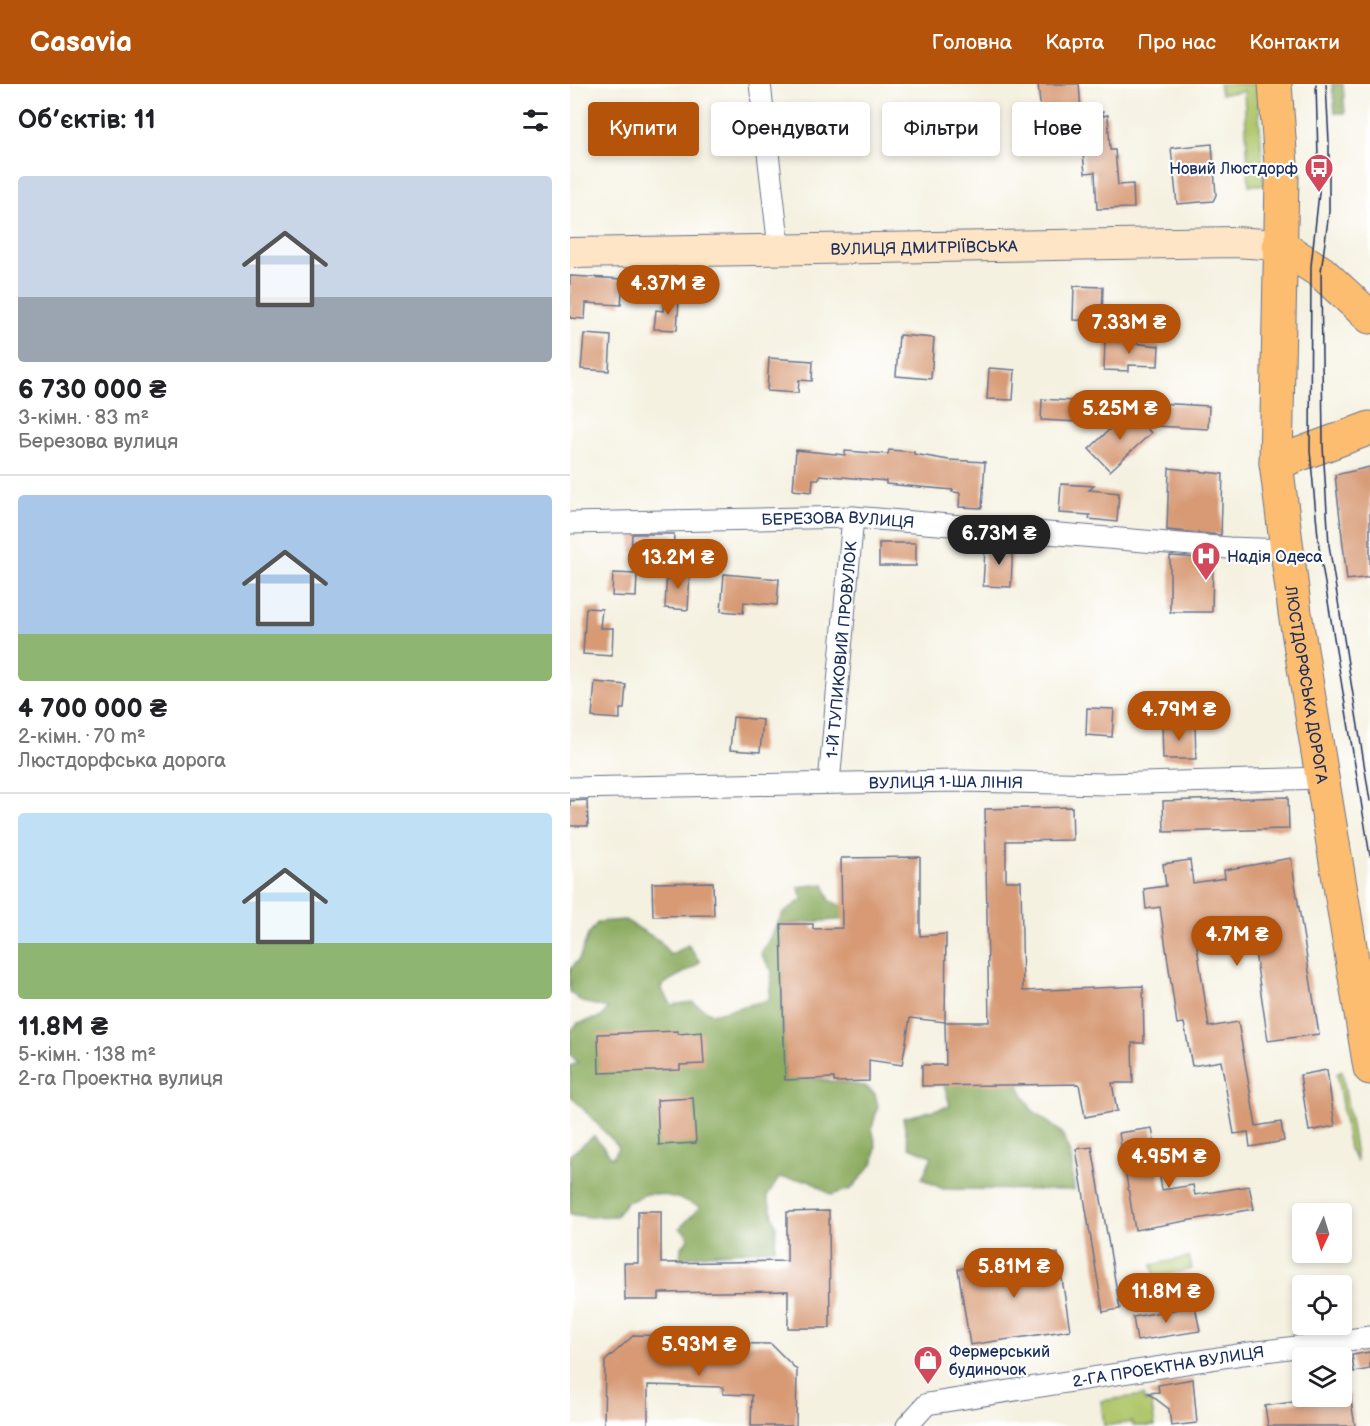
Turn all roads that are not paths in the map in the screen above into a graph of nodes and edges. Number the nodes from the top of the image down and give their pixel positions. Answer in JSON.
{"nodes":[{"id":1,"x":760,"y":84,"type":"edge"},
{"id":2,"x":1275,"y":84,"type":"edge"},
{"id":3,"x":1279,"y":245,"type":"junction"},
{"id":4,"x":778,"y":248,"type":"junction"},
{"id":5,"x":570,"y":253,"type":"edge"},
{"id":6,"x":1370,"y":317,"type":"edge"},
{"id":7,"x":1370,"y":429,"type":"edge"},
{"id":8,"x":1276,"y":463,"type":"junction"},
{"id":9,"x":853,"y":517,"type":"junction"},
{"id":10,"x":570,"y":523,"type":"edge"},
{"id":11,"x":1287,"y":550,"type":"junction"},
{"id":12,"x":1323,"y":778,"type":"junction"},
{"id":13,"x":829,"y":783,"type":"junction"},
{"id":14,"x":570,"y":788,"type":"edge"},
{"id":15,"x":1370,"y":1068,"type":"edge"},
{"id":16,"x":1370,"y":1337,"type":"edge"},
{"id":17,"x":907,"y":1426,"type":"edge"}],
"edges":[{"from":1,"to":4,"type":"street"},
{"from":2,"to":3,"type":"main road","name":"ЛЮСТДОРФСЬКА ДОРОГА"},
{"from":3,"to":4,"type":"main road","name":"ВУЛИЦЯ ДМИТРІЇВСЬКА"},
{"from":3,"to":6,"type":"main road"},
{"from":3,"to":8,"type":"main road","name":"ЛЮСТДОРФСЬКА ДОРОГА"},
{"from":4,"to":5,"type":"main road","name":"ВУЛИЦЯ ДМИТРІЇВСЬКА"},
{"from":7,"to":8,"type":"main road"},
{"from":8,"to":11,"type":"main road","name":"ЛЮСТДОРФСЬКА ДОРОГА"},
{"from":9,"to":10,"type":"street","name":"БЕРЕЗОВА ВУЛИЦЯ"},
{"from":9,"to":11,"type":"street","name":"БЕРЕЗОВА ВУЛИЦЯ"},
{"from":9,"to":13,"type":"street","name":"1-Й ТУПИКОВИЙ ПРОВУЛОК"},
{"from":11,"to":12,"type":"main road","name":"ЛЮСТДОРФСЬКА ДОРОГА"},
{"from":12,"to":13,"type":"street","name":"ВУЛИЦЯ 1-ША ЛІНІЯ"},
{"from":12,"to":15,"type":"main road","name":"ЛЮСТДОРФСЬКА ДОРОГА"},
{"from":13,"to":14,"type":"street","name":"ВУЛИЦЯ 1-ША ЛІНІЯ"},
{"from":16,"to":17,"type":"street","name":"2-ГА ПРОЕКТНА ВУЛИЦЯ"}]}
